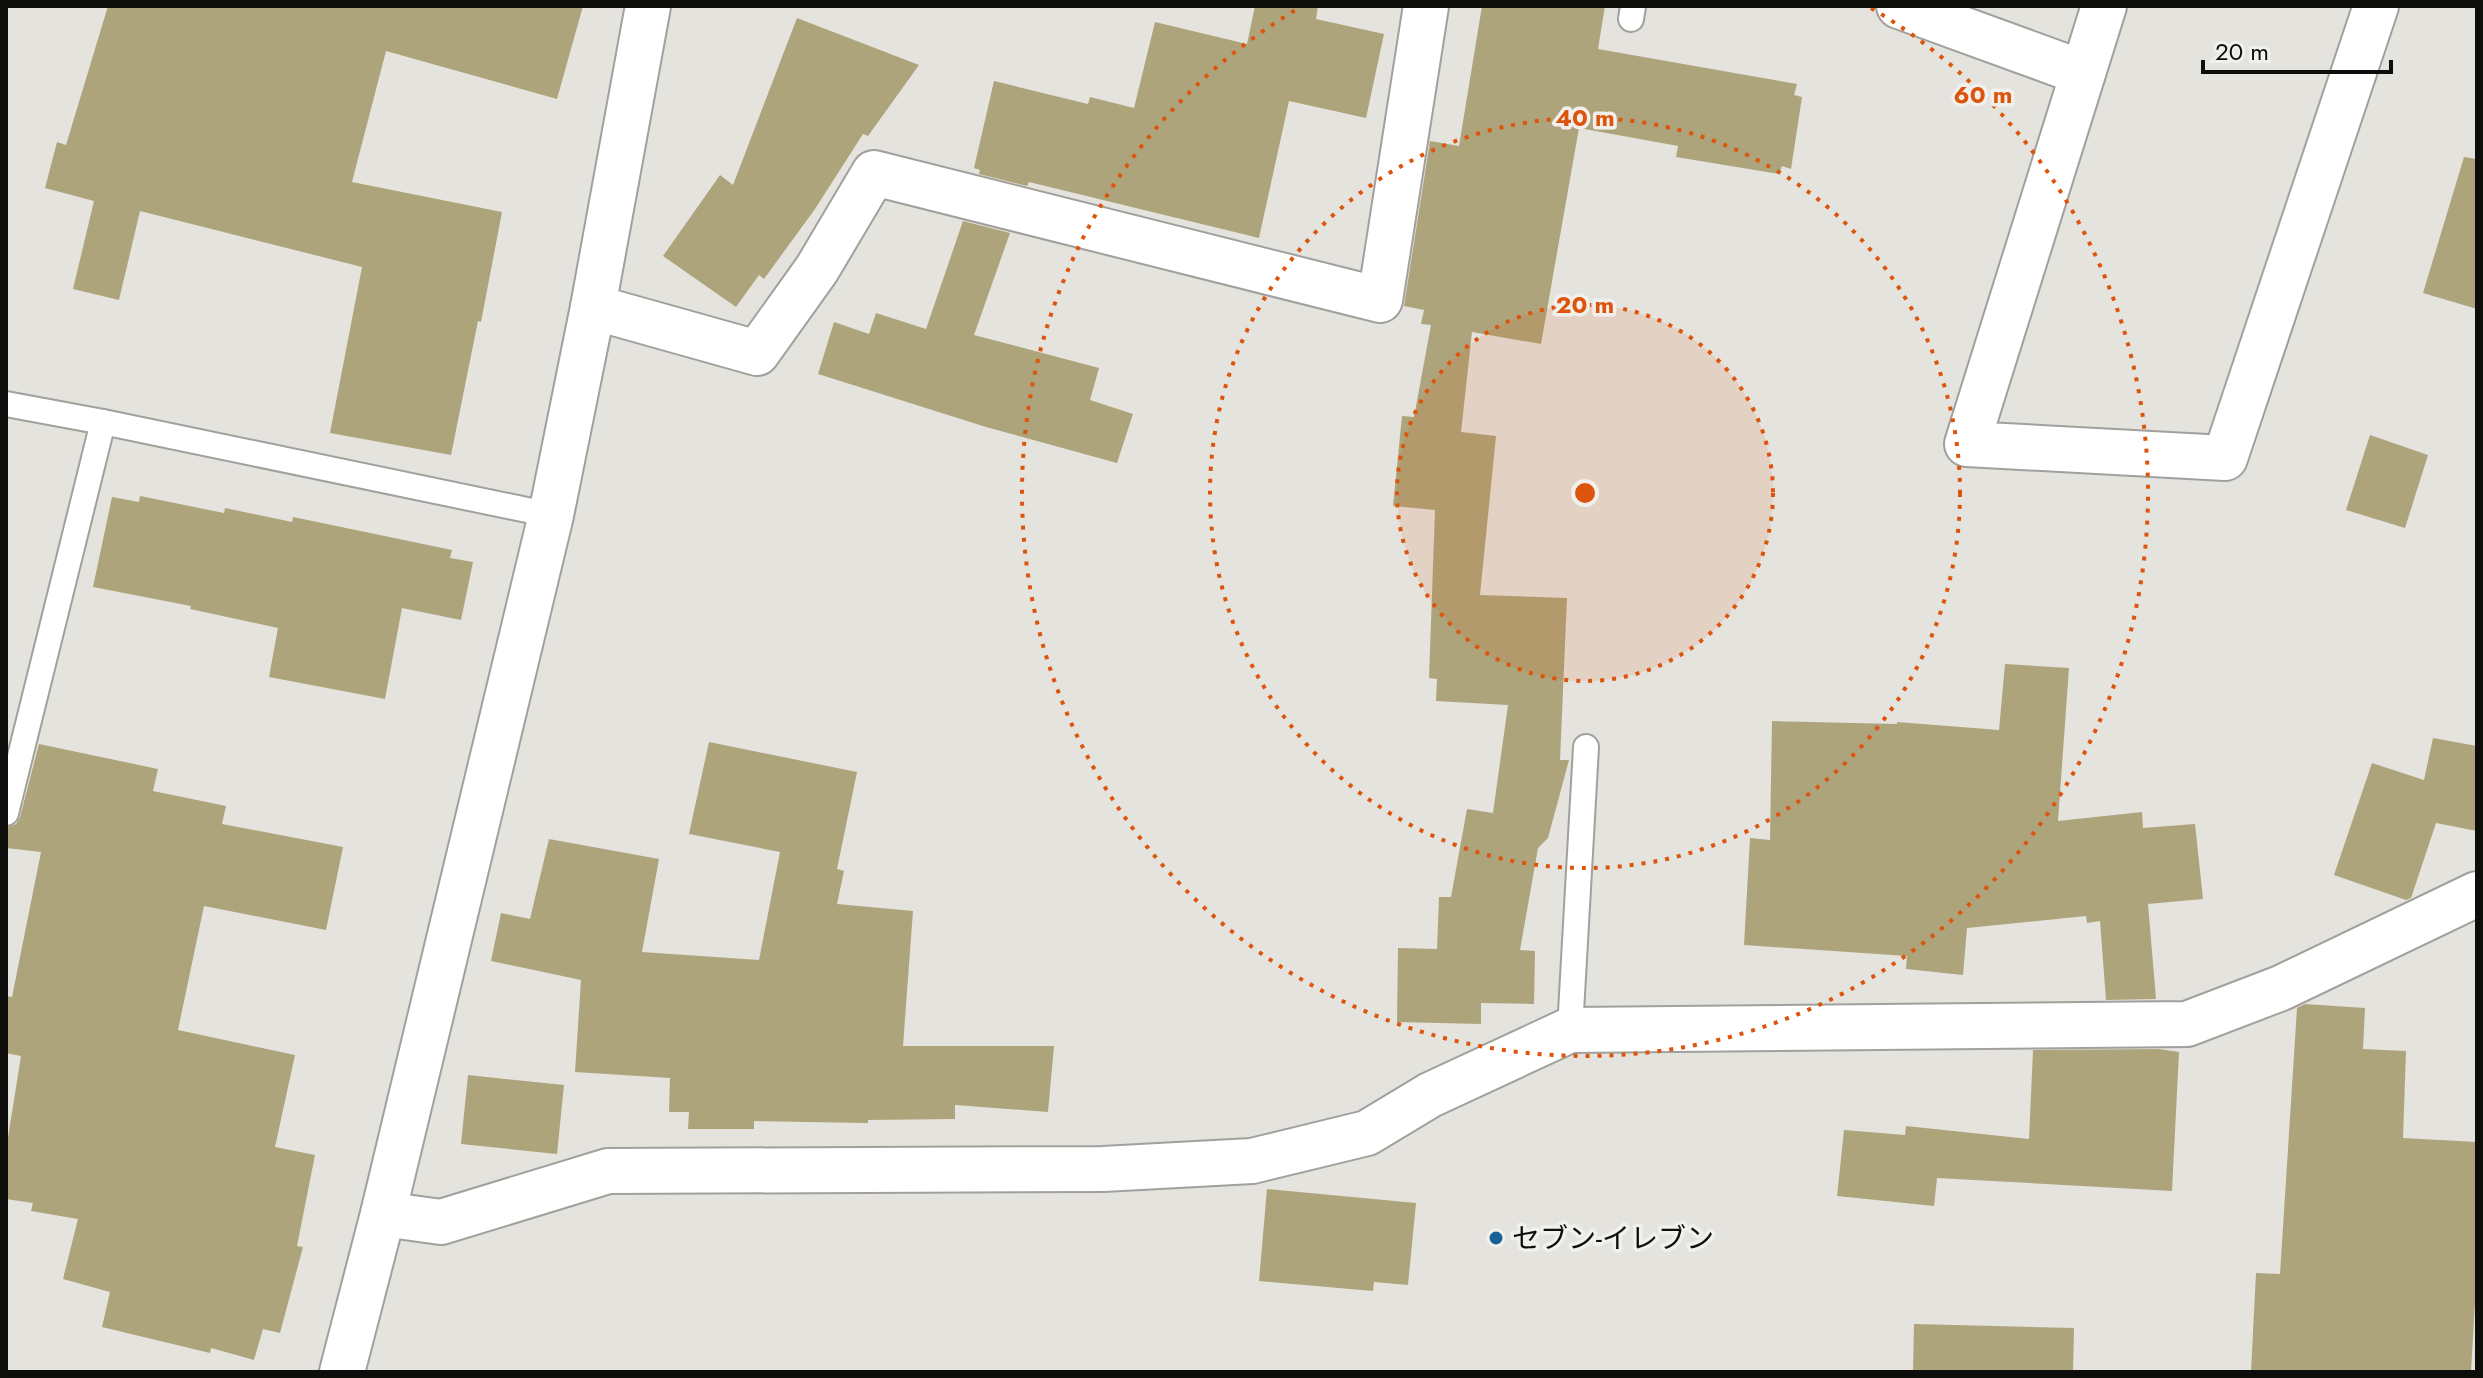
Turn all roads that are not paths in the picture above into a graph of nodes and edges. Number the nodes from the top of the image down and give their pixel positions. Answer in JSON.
{"nodes":[{"id":1,"x":648,"y":6,"type":"edge"},
{"id":2,"x":1426,"y":6,"type":"edge"},
{"id":3,"x":1899,"y":6,"type":"edge"},
{"id":4,"x":2104,"y":6,"type":"edge"},
{"id":5,"x":2376,"y":6,"type":"edge"},
{"id":6,"x":2083,"y":73,"type":"junction"},
{"id":7,"x":593,"y":307,"type":"junction"},
{"id":8,"x":6,"y":404,"type":"edge"},
{"id":9,"x":103,"y":422,"type":"junction"},
{"id":10,"x":551,"y":515,"type":"junction"},
{"id":11,"x":1586,"y":747,"type":"dead end"},
{"id":12,"x":6,"y":813,"type":"edge"},
{"id":13,"x":2477,"y":894,"type":"edge"},
{"id":14,"x":1570,"y":1030,"type":"junction"},
{"id":15,"x":383,"y":1214,"type":"junction"},
{"id":16,"x":342,"y":1372,"type":"edge"}],
"edges":[{"from":1,"to":7,"type":"street"},
{"from":2,"to":7,"type":"street"},
{"from":3,"to":6,"type":"street"},
{"from":4,"to":6,"type":"street"},
{"from":5,"to":6,"type":"street"},
{"from":7,"to":10,"type":"street"},
{"from":8,"to":9,"type":"lane"},
{"from":9,"to":10,"type":"lane"},
{"from":9,"to":12,"type":"lane"},
{"from":10,"to":15,"type":"street"},
{"from":11,"to":14,"type":"lane"},
{"from":13,"to":14,"type":"street"},
{"from":14,"to":15,"type":"street"},
{"from":15,"to":16,"type":"street"}]}
